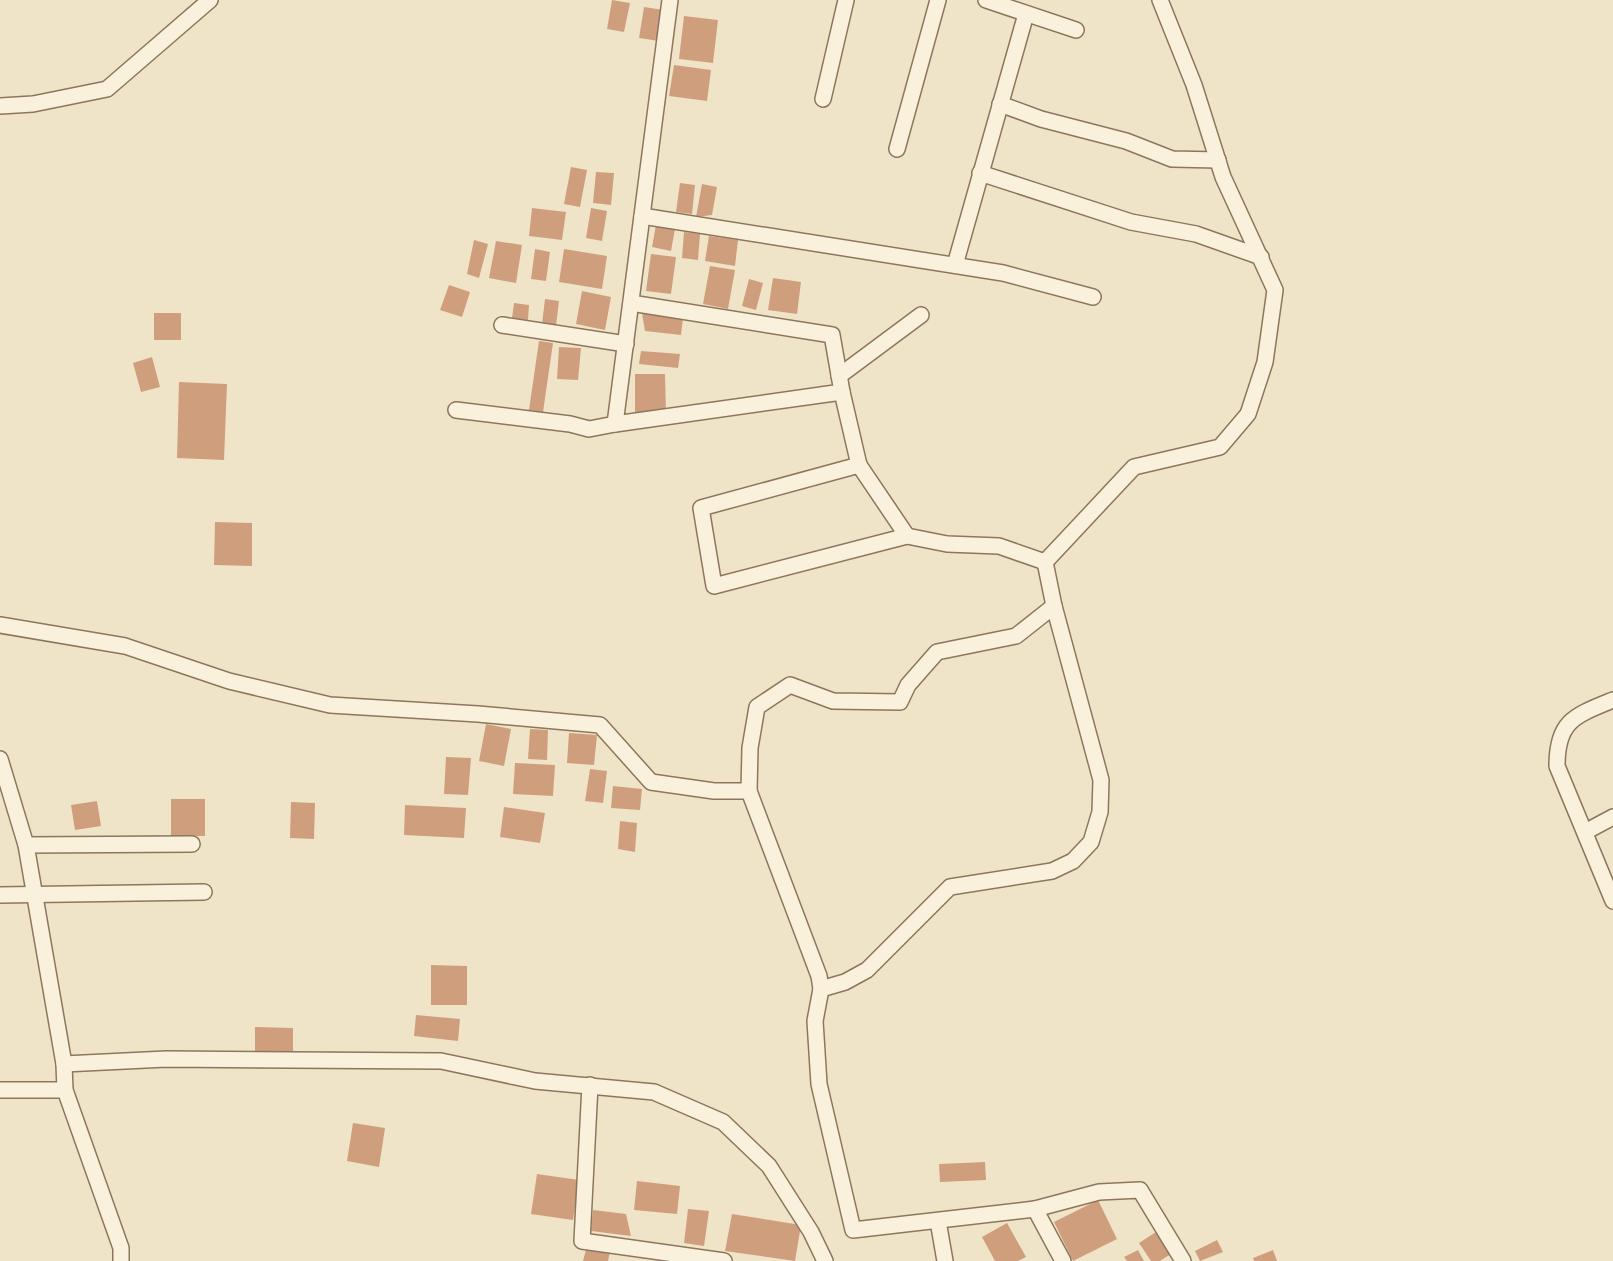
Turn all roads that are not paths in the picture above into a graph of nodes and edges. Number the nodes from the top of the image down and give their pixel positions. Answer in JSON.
{"nodes":[{"id":1,"x":210,"y":0,"type":"edge"},
{"id":2,"x":670,"y":0,"type":"edge"},
{"id":3,"x":846,"y":0,"type":"edge"},
{"id":4,"x":938,"y":0,"type":"edge"},
{"id":5,"x":986,"y":0,"type":"edge"},
{"id":6,"x":1160,"y":0,"type":"edge"},
{"id":7,"x":1026,"y":14,"type":"junction"},
{"id":8,"x":1076,"y":30,"type":"dead end"},
{"id":9,"x":823,"y":99,"type":"dead end"},
{"id":10,"x":1000,"y":104,"type":"junction"},
{"id":11,"x":0,"y":106,"type":"edge"},
{"id":12,"x":897,"y":149,"type":"dead end"},
{"id":13,"x":1218,"y":160,"type":"junction"},
{"id":14,"x":980,"y":173,"type":"junction"},
{"id":15,"x":642,"y":216,"type":"junction"},
{"id":16,"x":1261,"y":257,"type":"junction"},
{"id":17,"x":955,"y":265,"type":"junction"},
{"id":18,"x":1093,"y":297,"type":"dead end"},
{"id":19,"x":631,"y":303,"type":"junction"},
{"id":20,"x":921,"y":315,"type":"dead end"},
{"id":21,"x":502,"y":325,"type":"dead end"},
{"id":22,"x":626,"y":344,"type":"junction"},
{"id":23,"x":839,"y":376,"type":"junction"},
{"id":24,"x":842,"y":392,"type":"junction"},
{"id":25,"x":456,"y":410,"type":"dead end"},
{"id":26,"x":615,"y":424,"type":"junction"},
{"id":27,"x":860,"y":465,"type":"junction"},
{"id":28,"x":907,"y":536,"type":"junction"},
{"id":29,"x":1045,"y":562,"type":"junction"},
{"id":30,"x":1054,"y":606,"type":"junction"},
{"id":31,"x":0,"y":625,"type":"edge"},
{"id":32,"x":1613,"y":700,"type":"edge"},
{"id":33,"x":0,"y":759,"type":"edge"},
{"id":34,"x":748,"y":791,"type":"junction"},
{"id":35,"x":1613,"y":817,"type":"edge"},
{"id":36,"x":1585,"y":832,"type":"junction"},
{"id":37,"x":192,"y":844,"type":"dead end"},
{"id":38,"x":26,"y":845,"type":"junction"},
{"id":39,"x":204,"y":892,"type":"dead end"},
{"id":40,"x":33,"y":894,"type":"junction"},
{"id":41,"x":0,"y":895,"type":"edge"},
{"id":42,"x":1613,"y":900,"type":"edge"},
{"id":43,"x":821,"y":989,"type":"junction"},
{"id":44,"x":64,"y":1065,"type":"junction"},
{"id":45,"x":590,"y":1085,"type":"junction"},
{"id":46,"x":0,"y":1090,"type":"edge"},
{"id":47,"x":65,"y":1090,"type":"junction"},
{"id":48,"x":1035,"y":1209,"type":"junction"},
{"id":49,"x":938,"y":1221,"type":"junction"},
{"id":50,"x":121,"y":1261,"type":"edge"},
{"id":51,"x":724,"y":1261,"type":"edge"},
{"id":52,"x":825,"y":1261,"type":"edge"},
{"id":53,"x":945,"y":1261,"type":"edge"},
{"id":54,"x":1063,"y":1261,"type":"edge"},
{"id":55,"x":1183,"y":1261,"type":"edge"}],
"edges":[{"from":1,"to":11,"type":"street"},
{"from":2,"to":15,"type":"street"},
{"from":3,"to":9,"type":"street"},
{"from":4,"to":12,"type":"street"},
{"from":5,"to":7,"type":"street"},
{"from":6,"to":13,"type":"street"},
{"from":7,"to":8,"type":"street"},
{"from":7,"to":10,"type":"street"},
{"from":10,"to":13,"type":"street"},
{"from":10,"to":14,"type":"street"},
{"from":13,"to":16,"type":"street"},
{"from":14,"to":16,"type":"street"},
{"from":14,"to":17,"type":"street"},
{"from":15,"to":17,"type":"street"},
{"from":15,"to":19,"type":"street"},
{"from":16,"to":29,"type":"street"},
{"from":17,"to":18,"type":"street"},
{"from":19,"to":22,"type":"street"},
{"from":19,"to":23,"type":"street"},
{"from":20,"to":23,"type":"street"},
{"from":21,"to":22,"type":"street"},
{"from":22,"to":26,"type":"street"},
{"from":23,"to":24,"type":"street"},
{"from":24,"to":26,"type":"street"},
{"from":24,"to":27,"type":"street"},
{"from":25,"to":26,"type":"street"},
{"from":27,"to":28,"type":"street"},
{"from":27,"to":28,"type":"street"},
{"from":28,"to":29,"type":"street"},
{"from":29,"to":30,"type":"street"},
{"from":30,"to":34,"type":"street"},
{"from":30,"to":43,"type":"street"},
{"from":31,"to":34,"type":"street"},
{"from":32,"to":36,"type":"street"},
{"from":33,"to":38,"type":"street"},
{"from":34,"to":43,"type":"street"},
{"from":35,"to":36,"type":"street"},
{"from":36,"to":42,"type":"street"},
{"from":37,"to":38,"type":"street"},
{"from":38,"to":40,"type":"street"},
{"from":39,"to":40,"type":"street"},
{"from":40,"to":41,"type":"street"},
{"from":40,"to":44,"type":"street"},
{"from":43,"to":49,"type":"street"},
{"from":44,"to":45,"type":"street"},
{"from":44,"to":47,"type":"street"},
{"from":45,"to":51,"type":"street"},
{"from":45,"to":52,"type":"street"},
{"from":46,"to":47,"type":"street"},
{"from":47,"to":50,"type":"street"},
{"from":48,"to":49,"type":"street"},
{"from":48,"to":54,"type":"street"},
{"from":48,"to":55,"type":"street"},
{"from":49,"to":53,"type":"street"}]}
